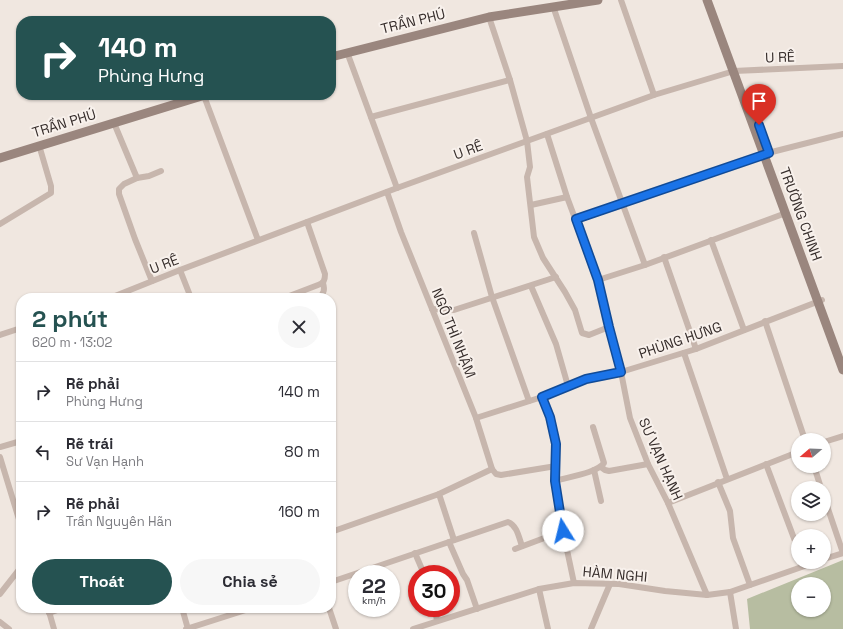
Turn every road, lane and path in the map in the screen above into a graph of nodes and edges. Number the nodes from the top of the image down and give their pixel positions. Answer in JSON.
{"nodes":[{"id":1,"x":598,"y":0,"type":"edge"},
{"id":2,"x":621,"y":0,"type":"edge"},
{"id":3,"x":707,"y":0,"type":"edge"},
{"id":4,"x":713,"y":0,"type":"edge"},
{"id":5,"x":553,"y":6,"type":"junction"},
{"id":6,"x":488,"y":17,"type":"junction"},
{"id":7,"x":347,"y":52,"type":"junction"},
{"id":8,"x":336,"y":55,"type":"edge"},
{"id":9,"x":843,"y":66,"type":"edge"},
{"id":10,"x":736,"y":71,"type":"junction"},
{"id":11,"x":510,"y":80,"type":"junction"},
{"id":12,"x":654,"y":95,"type":"junction"},
{"id":13,"x":188,"y":100,"type":"edge"},
{"id":14,"x":206,"y":100,"type":"edge"},
{"id":15,"x":371,"y":117,"type":"junction"},
{"id":16,"x":591,"y":118,"type":"junction"},
{"id":17,"x":114,"y":123,"type":"junction"},
{"id":18,"x":547,"y":134,"type":"junction"},
{"id":19,"x":843,"y":134,"type":"edge"},
{"id":20,"x":527,"y":141,"type":"junction"},
{"id":21,"x":39,"y":145,"type":"junction"},
{"id":22,"x":767,"y":153,"type":"junction"},
{"id":23,"x":0,"y":158,"type":"edge"},
{"id":24,"x":161,"y":171,"type":"dead end"},
{"id":25,"x":137,"y":178,"type":"junction"},
{"id":26,"x":397,"y":188,"type":"junction"},
{"id":27,"x":387,"y":192,"type":"junction"},
{"id":28,"x":567,"y":197,"type":"junction"},
{"id":29,"x":623,"y":204,"type":"junction"},
{"id":30,"x":531,"y":205,"type":"junction"},
{"id":31,"x":786,"y":213,"type":"junction"},
{"id":32,"x":576,"y":219,"type":"junction"},
{"id":33,"x":307,"y":222,"type":"junction"},
{"id":34,"x":0,"y":224,"type":"edge"},
{"id":35,"x":474,"y":233,"type":"dead end"},
{"id":36,"x":258,"y":240,"type":"junction"},
{"id":37,"x":711,"y":240,"type":"junction"},
{"id":38,"x":664,"y":257,"type":"junction"},
{"id":39,"x":646,"y":265,"type":"junction"},
{"id":40,"x":180,"y":270,"type":"junction"},
{"id":41,"x":556,"y":277,"type":"junction"},
{"id":42,"x":598,"y":280,"type":"junction"},
{"id":43,"x":152,"y":281,"type":"junction"},
{"id":44,"x":323,"y":283,"type":"junction"},
{"id":45,"x":531,"y":286,"type":"junction"},
{"id":46,"x":122,"y":293,"type":"edge"},
{"id":47,"x":189,"y":293,"type":"edge"},
{"id":48,"x":297,"y":293,"type":"edge"},
{"id":49,"x":323,"y":293,"type":"edge"},
{"id":50,"x":492,"y":297,"type":"junction"},
{"id":51,"x":820,"y":300,"type":"junction"},
{"id":52,"x":432,"y":309,"type":"junction"},
{"id":53,"x":765,"y":321,"type":"junction"},
{"id":54,"x":609,"y":327,"type":"junction"},
{"id":55,"x":16,"y":330,"type":"edge"},
{"id":56,"x":744,"y":330,"type":"junction"},
{"id":57,"x":0,"y":335,"type":"edge"},
{"id":58,"x":696,"y":349,"type":"junction"},
{"id":59,"x":684,"y":353,"type":"junction"},
{"id":60,"x":843,"y":358,"type":"edge"},
{"id":61,"x":843,"y":370,"type":"edge"},
{"id":62,"x":621,"y":372,"type":"junction"},
{"id":63,"x":568,"y":386,"type":"junction"},
{"id":64,"x":542,"y":397,"type":"junction"},
{"id":65,"x":529,"y":401,"type":"junction"},
{"id":66,"x":476,"y":418,"type":"junction"},
{"id":67,"x":593,"y":427,"type":"dead end"},
{"id":68,"x":803,"y":433,"type":"edge"},
{"id":69,"x":843,"y":436,"type":"edge"},
{"id":70,"x":831,"y":440,"type":"edge"},
{"id":71,"x":16,"y":442,"type":"edge"},
{"id":72,"x":0,"y":447,"type":"edge"},
{"id":73,"x":791,"y":455,"type":"edge"},
{"id":74,"x":0,"y":458,"type":"edge"},
{"id":75,"x":648,"y":464,"type":"junction"},
{"id":76,"x":766,"y":464,"type":"junction"},
{"id":77,"x":556,"y":466,"type":"junction"},
{"id":78,"x":601,"y":467,"type":"junction"},
{"id":79,"x":492,"y":469,"type":"junction"},
{"id":80,"x":594,"y":470,"type":"junction"},
{"id":81,"x":727,"y":479,"type":"junction"},
{"id":82,"x":555,"y":481,"type":"junction"},
{"id":83,"x":718,"y":482,"type":"junction"},
{"id":84,"x":439,"y":494,"type":"junction"},
{"id":85,"x":601,"y":501,"type":"dead end"},
{"id":86,"x":668,"y":502,"type":"junction"},
{"id":87,"x":16,"y":510,"type":"edge"},
{"id":88,"x":831,"y":518,"type":"edge"},
{"id":89,"x":336,"y":530,"type":"edge"},
{"id":90,"x":791,"y":530,"type":"edge"},
{"id":91,"x":563,"y":531,"type":"junction"},
{"id":92,"x":452,"y":541,"type":"junction"},
{"id":93,"x":522,"y":546,"type":"junction"},
{"id":94,"x":515,"y":549,"type":"dead end"},
{"id":95,"x":415,"y":553,"type":"junction"},
{"id":96,"x":843,"y":553,"type":"edge"},
{"id":97,"x":831,"y":557,"type":"edge"},
{"id":98,"x":420,"y":565,"type":"edge"},
{"id":99,"x":791,"y":569,"type":"edge"},
{"id":100,"x":16,"y":573,"type":"edge"},
{"id":101,"x":336,"y":580,"type":"edge"},
{"id":102,"x":574,"y":583,"type":"junction"},
{"id":103,"x":610,"y":584,"type":"junction"},
{"id":104,"x":750,"y":585,"type":"junction"},
{"id":105,"x":539,"y":589,"type":"junction"},
{"id":106,"x":730,"y":592,"type":"junction"},
{"id":107,"x":0,"y":594,"type":"edge"},
{"id":108,"x":706,"y":595,"type":"junction"},
{"id":109,"x":477,"y":609,"type":"junction"},
{"id":110,"x":50,"y":613,"type":"edge"},
{"id":111,"x":183,"y":613,"type":"edge"},
{"id":112,"x":236,"y":613,"type":"edge"},
{"id":113,"x":331,"y":613,"type":"edge"},
{"id":114,"x":436,"y":617,"type":"edge"},
{"id":115,"x":437,"y":621,"type":"junction"},
{"id":116,"x":0,"y":622,"type":"edge"},
{"id":117,"x":9,"y":629,"type":"edge"},
{"id":118,"x":54,"y":629,"type":"edge"},
{"id":119,"x":187,"y":629,"type":"edge"},
{"id":120,"x":336,"y":629,"type":"edge"},
{"id":121,"x":413,"y":629,"type":"edge"},
{"id":122,"x":548,"y":629,"type":"edge"},
{"id":123,"x":591,"y":629,"type":"edge"},
{"id":124,"x":736,"y":629,"type":"edge"}],
"edges":[{"from":1,"to":5,"type":"street","name":"TRẦN PHÚ"},
{"from":2,"to":12,"type":"street"},
{"from":3,"to":10,"type":"street","name":"TRƯỜNG CHINH"},
{"from":4,"to":10,"type":"street","name":"TRƯỜNG CHINH"},
{"from":5,"to":6,"type":"street","name":"TRẦN PHÚ"},
{"from":5,"to":16,"type":"street"},
{"from":6,"to":7,"type":"street","name":"TRẦN PHÚ"},
{"from":6,"to":11,"type":"street"},
{"from":7,"to":8,"type":"street","name":"TRẦN PHÚ"},
{"from":7,"to":15,"type":"street"},
{"from":9,"to":10,"type":"street","name":"U RÊ"},
{"from":10,"to":12,"type":"street","name":"U RÊ"},
{"from":10,"to":22,"type":"street","name":"TRƯỜNG CHINH"},
{"from":11,"to":15,"type":"street"},
{"from":11,"to":20,"type":"street"},
{"from":12,"to":16,"type":"street","name":"U RÊ"},
{"from":13,"to":17,"type":"street","name":"TRẦN PHÚ"},
{"from":14,"to":36,"type":"street"},
{"from":15,"to":26,"type":"street"},
{"from":16,"to":18,"type":"street","name":"U RÊ"},
{"from":16,"to":29,"type":"street"},
{"from":17,"to":21,"type":"street","name":"TRẦN PHÚ"},
{"from":17,"to":25,"type":"street"},
{"from":18,"to":20,"type":"street","name":"U RÊ"},
{"from":18,"to":28,"type":"street","name":"SƯ VẠN HẠNH"},
{"from":19,"to":22,"type":"street"},
{"from":20,"to":26,"type":"street","name":"U RÊ"},
{"from":20,"to":30,"type":"street"},
{"from":21,"to":23,"type":"street","name":"TRẦN PHÚ"},
{"from":21,"to":34,"type":"street"},
{"from":22,"to":29,"type":"street"},
{"from":22,"to":31,"type":"street","name":"TRƯỜNG CHINH"},
{"from":22,"to":51,"type":"street","name":"TRƯỜNG CHINH"},
{"from":24,"to":25,"type":"street"},
{"from":25,"to":43,"type":"street"},
{"from":26,"to":27,"type":"street","name":"U RÊ"},
{"from":27,"to":33,"type":"street","name":"U RÊ"},
{"from":27,"to":52,"type":"street","name":"NGÔ THÌ NHẬM"},
{"from":28,"to":30,"type":"street"},
{"from":28,"to":32,"type":"street","name":"SƯ VẠN HẠNH"},
{"from":29,"to":32,"type":"street"},
{"from":29,"to":39,"type":"street"},
{"from":30,"to":41,"type":"street"},
{"from":31,"to":37,"type":"street"},
{"from":31,"to":51,"type":"street","name":"TRƯỜNG CHINH"},
{"from":32,"to":42,"type":"street","name":"SƯ VẠN HẠNH"},
{"from":33,"to":36,"type":"street","name":"U RÊ"},
{"from":33,"to":44,"type":"street"},
{"from":35,"to":50,"type":"street"},
{"from":36,"to":40,"type":"street","name":"U RÊ"},
{"from":37,"to":38,"type":"street"},
{"from":37,"to":56,"type":"street"},
{"from":38,"to":39,"type":"street"},
{"from":38,"to":58,"type":"street"},
{"from":39,"to":42,"type":"street"},
{"from":40,"to":43,"type":"street","name":"U RÊ"},
{"from":40,"to":47,"type":"street"},
{"from":41,"to":45,"type":"street"},
{"from":41,"to":54,"type":"street"},
{"from":42,"to":54,"type":"street","name":"SƯ VẠN HẠNH"},
{"from":43,"to":46,"type":"street","name":"U RÊ"},
{"from":44,"to":48,"type":"street"},
{"from":44,"to":49,"type":"street"},
{"from":45,"to":50,"type":"street"},
{"from":45,"to":63,"type":"street"},
{"from":50,"to":52,"type":"street"},
{"from":50,"to":65,"type":"street"},
{"from":51,"to":53,"type":"street","name":"PHÙNG HƯNG"},
{"from":51,"to":60,"type":"street","name":"TRƯỜNG CHINH"},
{"from":51,"to":61,"type":"street","name":"TRƯỜNG CHINH"},
{"from":52,"to":66,"type":"street","name":"NGÔ THÌ NHẬM"},
{"from":53,"to":56,"type":"street","name":"PHÙNG HƯNG"},
{"from":53,"to":68,"type":"street"},
{"from":54,"to":62,"type":"street","name":"SƯ VẠN HẠNH"},
{"from":55,"to":57,"type":"street"},
{"from":56,"to":58,"type":"street","name":"PHÙNG HƯNG"},
{"from":58,"to":59,"type":"street","name":"PHÙNG HƯNG"},
{"from":59,"to":62,"type":"street","name":"PHÙNG HƯNG"},
{"from":59,"to":81,"type":"street"},
{"from":62,"to":63,"type":"street","name":"PHÙNG HƯNG"},
{"from":62,"to":75,"type":"street","name":"SƯ VẠN HẠNH"},
{"from":63,"to":64,"type":"street","name":"PHÙNG HƯNG"},
{"from":64,"to":65,"type":"street"},
{"from":64,"to":77,"type":"street"},
{"from":65,"to":66,"type":"street"},
{"from":66,"to":79,"type":"street","name":"NGÔ THÌ NHẬM"},
{"from":67,"to":78,"type":"street"},
{"from":69,"to":70,"type":"street"},
{"from":71,"to":72,"type":"street"},
{"from":73,"to":76,"type":"street"},
{"from":74,"to":87,"type":"street"},
{"from":75,"to":78,"type":"street"},
{"from":75,"to":86,"type":"street","name":"SƯ VẠN HẠNH"},
{"from":76,"to":81,"type":"street"},
{"from":76,"to":90,"type":"street"},
{"from":77,"to":79,"type":"street"},
{"from":77,"to":82,"type":"street"},
{"from":78,"to":80,"type":"street"},
{"from":79,"to":84,"type":"street"},
{"from":80,"to":82,"type":"street"},
{"from":80,"to":85,"type":"street"},
{"from":81,"to":83,"type":"street"},
{"from":82,"to":91,"type":"street"},
{"from":83,"to":86,"type":"street"},
{"from":83,"to":104,"type":"street"},
{"from":84,"to":89,"type":"street"},
{"from":84,"to":92,"type":"street"},
{"from":86,"to":108,"type":"street","name":"SƯ VẠN HẠNH"},
{"from":88,"to":96,"type":"street"},
{"from":91,"to":93,"type":"street"},
{"from":91,"to":102,"type":"street"},
{"from":92,"to":93,"type":"street"},
{"from":92,"to":95,"type":"street"},
{"from":92,"to":109,"type":"street"},
{"from":93,"to":94,"type":"street"},
{"from":95,"to":98,"type":"street"},
{"from":95,"to":101,"type":"street"},
{"from":96,"to":97,"type":"street"},
{"from":99,"to":104,"type":"street","name":"HÀM NGHI"},
{"from":100,"to":107,"type":"street"},
{"from":102,"to":103,"type":"street","name":"HÀM NGHI"},
{"from":102,"to":105,"type":"street","name":"HÀM NGHI"},
{"from":103,"to":108,"type":"street","name":"HÀM NGHI"},
{"from":103,"to":123,"type":"street"},
{"from":104,"to":106,"type":"street","name":"HÀM NGHI"},
{"from":105,"to":109,"type":"street","name":"HÀM NGHI"},
{"from":105,"to":122,"type":"street"},
{"from":106,"to":108,"type":"street","name":"HÀM NGHI"},
{"from":106,"to":124,"type":"street"},
{"from":109,"to":115,"type":"street","name":"HÀM NGHI"},
{"from":110,"to":118,"type":"street"},
{"from":111,"to":119,"type":"street"},
{"from":112,"to":119,"type":"street"},
{"from":113,"to":120,"type":"street"},
{"from":114,"to":115,"type":"street"},
{"from":115,"to":121,"type":"street","name":"HÀM NGHI"},
{"from":116,"to":117,"type":"street"}]}
